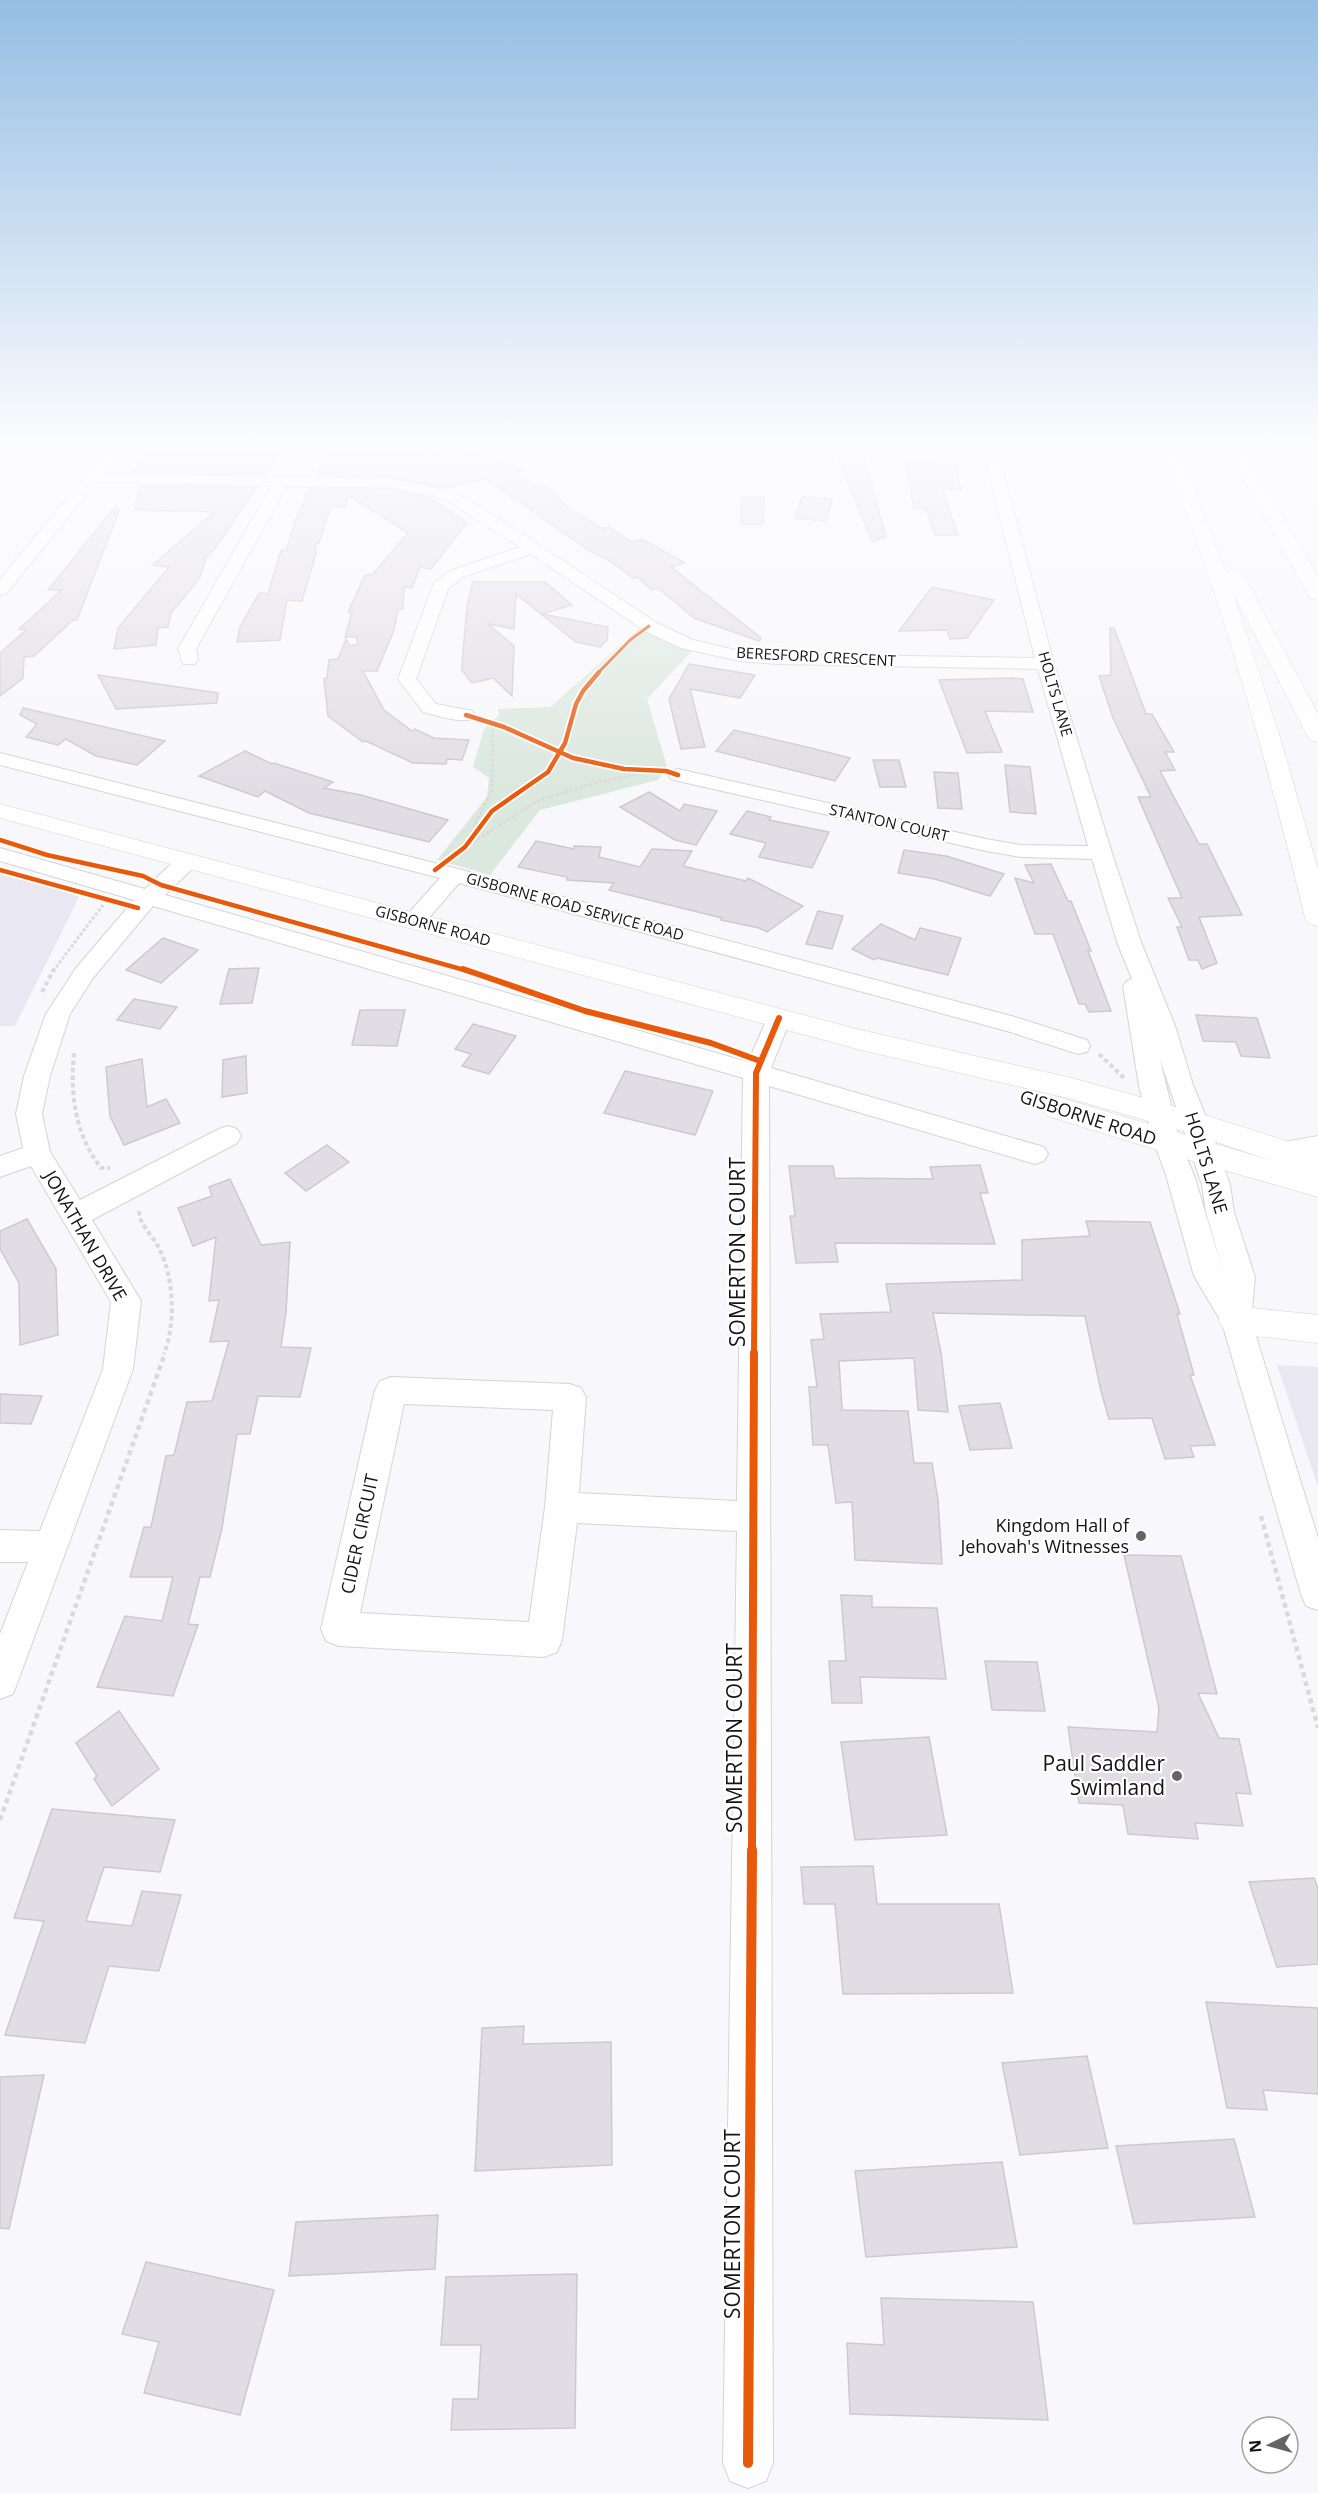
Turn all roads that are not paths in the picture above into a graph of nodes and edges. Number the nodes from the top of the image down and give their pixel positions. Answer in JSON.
{"nodes":[{"id":1,"x":24,"y":560,"type":"edge"},
{"id":2,"x":237,"y":560,"type":"edge"},
{"id":3,"x":496,"y":560,"type":"edge"},
{"id":4,"x":551,"y":560,"type":"edge"},
{"id":5,"x":1018,"y":560,"type":"edge"},
{"id":6,"x":1213,"y":560,"type":"edge"},
{"id":7,"x":1225,"y":560,"type":"edge"},
{"id":8,"x":1298,"y":560,"type":"edge"},
{"id":9,"x":1308,"y":560,"type":"edge"},
{"id":10,"x":1318,"y":573,"type":"edge"},
{"id":11,"x":0,"y":590,"type":"edge"},
{"id":12,"x":1318,"y":594,"type":"edge"},
{"id":13,"x":189,"y":660,"type":"dead end"},
{"id":14,"x":1045,"y":664,"type":"junction"},
{"id":15,"x":466,"y":715,"type":"road end"},
{"id":16,"x":1318,"y":735,"type":"edge"},
{"id":17,"x":0,"y":759,"type":"edge"},
{"id":18,"x":37,"y":770,"type":"junction"},
{"id":19,"x":0,"y":773,"type":"edge"},
{"id":20,"x":678,"y":775,"type":"road end"},
{"id":21,"x":2,"y":811,"type":"edge"},
{"id":22,"x":1101,"y":853,"type":"junction"},
{"id":23,"x":0,"y":854,"type":"edge"},
{"id":24,"x":188,"y":861,"type":"junction"},
{"id":25,"x":445,"y":873,"type":"junction"},
{"id":26,"x":144,"y":902,"type":"junction"},
{"id":27,"x":1318,"y":918,"type":"edge"},
{"id":28,"x":414,"y":921,"type":"junction"},
{"id":29,"x":1129,"y":942,"type":"junction"},
{"id":30,"x":779,"y":1018,"type":"junction"},
{"id":31,"x":1078,"y":1046,"type":"road end"},
{"id":32,"x":756,"y":1073,"type":"junction"},
{"id":33,"x":1197,"y":1125,"type":"junction"},
{"id":34,"x":1164,"y":1129,"type":"junction"},
{"id":35,"x":228,"y":1136,"type":"dead end"},
{"id":36,"x":1318,"y":1148,"type":"edge"},
{"id":37,"x":1284,"y":1152,"type":"junction"},
{"id":38,"x":37,"y":1153,"type":"junction"},
{"id":39,"x":1035,"y":1154,"type":"dead end"},
{"id":40,"x":1206,"y":1154,"type":"junction"},
{"id":41,"x":1318,"y":1163,"type":"edge"},
{"id":42,"x":0,"y":1167,"type":"edge"},
{"id":43,"x":1318,"y":1185,"type":"edge"},
{"id":44,"x":76,"y":1215,"type":"junction"},
{"id":45,"x":1236,"y":1320,"type":"junction"},
{"id":46,"x":1318,"y":1329,"type":"edge"},
{"id":47,"x":562,"y":1507,"type":"junction"},
{"id":48,"x":753,"y":1517,"type":"junction"},
{"id":49,"x":0,"y":1546,"type":"edge"},
{"id":50,"x":50,"y":1547,"type":"junction"},
{"id":51,"x":1318,"y":1594,"type":"edge"},
{"id":52,"x":0,"y":1681,"type":"edge"},
{"id":53,"x":748,"y":2463,"type":"dead end"}],
"edges":[{"from":1,"to":11,"type":"street"},
{"from":2,"to":13,"type":"street"},
{"from":3,"to":15,"type":"street"},
{"from":4,"to":14,"type":"street","name":"BERESFORD CRESCENT"},
{"from":5,"to":14,"type":"street","name":"HOLTS LANE"},
{"from":6,"to":27,"type":"main road"},
{"from":7,"to":16,"type":"main road"},
{"from":8,"to":12,"type":"main road"},
{"from":9,"to":10,"type":"main road"},
{"from":14,"to":22,"type":"street","name":"HOLTS LANE"},
{"from":17,"to":18,"type":"street","name":"GISBORNE ROAD SERVICE ROAD"},
{"from":18,"to":19,"type":"street"},
{"from":18,"to":25,"type":"street","name":"GISBORNE ROAD SERVICE ROAD"},
{"from":20,"to":22,"type":"street","name":"STANTON COURT"},
{"from":21,"to":24,"type":"main road","name":"GISBORNE ROAD"},
{"from":22,"to":29,"type":"street","name":"HOLTS LANE"},
{"from":23,"to":26,"type":"street"},
{"from":24,"to":26,"type":"street","name":"JONATHAN DRIVE"},
{"from":24,"to":28,"type":"main road","name":"GISBORNE ROAD"},
{"from":25,"to":28,"type":"street"},
{"from":25,"to":31,"type":"street","name":"GISBORNE ROAD SERVICE ROAD"},
{"from":26,"to":32,"type":"street"},
{"from":26,"to":38,"type":"street","name":"JONATHAN DRIVE"},
{"from":28,"to":30,"type":"main road","name":"GISBORNE ROAD"},
{"from":29,"to":33,"type":"street","name":"HOLTS LANE"},
{"from":29,"to":34,"type":"street","name":"HOLTS LANE"},
{"from":30,"to":32,"type":"street","name":"SOMERTON COURT"},
{"from":30,"to":34,"type":"main road","name":"GISBORNE ROAD"},
{"from":32,"to":39,"type":"street"},
{"from":32,"to":48,"type":"street","name":"SOMERTON COURT"},
{"from":33,"to":34,"type":"main road","name":"GISBORNE ROAD"},
{"from":33,"to":37,"type":"main road","name":"GISBORNE ROAD"},
{"from":33,"to":40,"type":"street","name":"HOLTS LANE"},
{"from":34,"to":40,"type":"main road","name":"GISBORNE ROAD"},
{"from":34,"to":45,"type":"street","name":"HOLTS LANE"},
{"from":35,"to":44,"type":"street"},
{"from":36,"to":37,"type":"main road"},
{"from":37,"to":41,"type":"main road","name":"GISBORNE ROAD"},
{"from":38,"to":42,"type":"street"},
{"from":38,"to":44,"type":"street","name":"JONATHAN DRIVE"},
{"from":40,"to":43,"type":"main road","name":"GISBORNE ROAD"},
{"from":40,"to":45,"type":"street","name":"HOLTS LANE"},
{"from":44,"to":50,"type":"street","name":"JONATHAN DRIVE"},
{"from":45,"to":46,"type":"main road"},
{"from":45,"to":51,"type":"street","name":"HOLTS LANE"},
{"from":47,"to":47,"type":"street","name":"CIDER CIRCUIT"},
{"from":47,"to":48,"type":"street"},
{"from":48,"to":53,"type":"street","name":"SOMERTON COURT"},
{"from":49,"to":50,"type":"street"},
{"from":50,"to":52,"type":"street","name":"JONATHAN DRIVE"}]}
